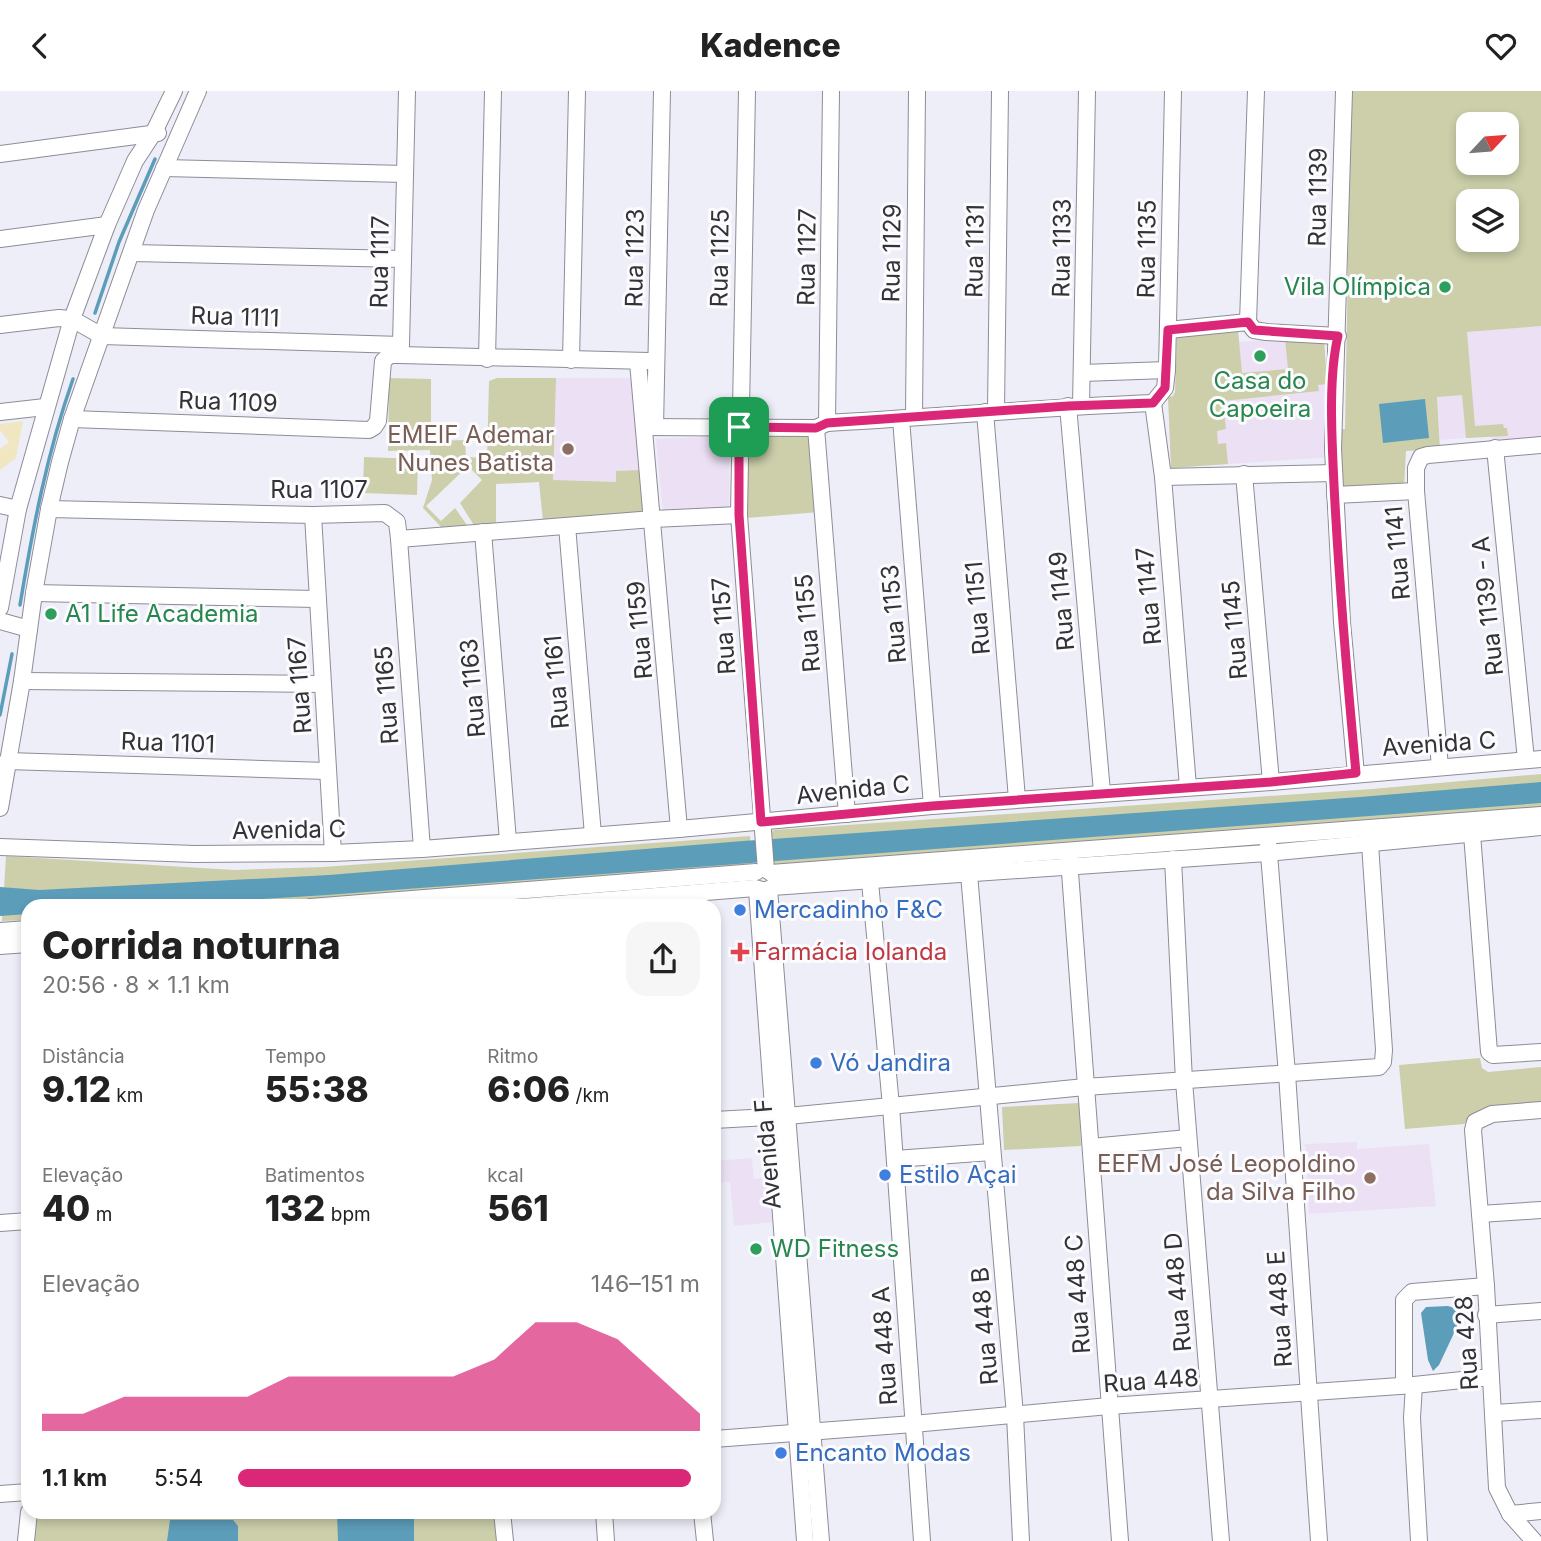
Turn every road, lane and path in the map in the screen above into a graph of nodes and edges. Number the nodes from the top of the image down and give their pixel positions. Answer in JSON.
{"nodes":[{"id":1,"x":174,"y":91,"type":"edge"},
{"id":2,"x":198,"y":91,"type":"edge"},
{"id":3,"x":407,"y":91,"type":"edge"},
{"id":4,"x":493,"y":91,"type":"edge"},
{"id":5,"x":577,"y":91,"type":"edge"},
{"id":6,"x":662,"y":91,"type":"edge"},
{"id":7,"x":747,"y":91,"type":"edge"},
{"id":8,"x":831,"y":91,"type":"edge"},
{"id":9,"x":917,"y":91,"type":"edge"},
{"id":10,"x":1000,"y":91,"type":"edge"},
{"id":11,"x":1087,"y":91,"type":"edge"},
{"id":12,"x":1173,"y":91,"type":"edge"},
{"id":13,"x":1256,"y":91,"type":"edge"},
{"id":14,"x":1344,"y":91,"type":"edge"},
{"id":15,"x":154,"y":132,"type":"junction"},
{"id":16,"x":178,"y":136,"type":"junction"},
{"id":17,"x":0,"y":154,"type":"edge"},
{"id":18,"x":164,"y":168,"type":"junction"},
{"id":19,"x":405,"y":174,"type":"junction"},
{"id":20,"x":107,"y":225,"type":"junction"},
{"id":21,"x":0,"y":239,"type":"edge"},
{"id":22,"x":132,"y":253,"type":"junction"},
{"id":23,"x":403,"y":259,"type":"junction"},
{"id":24,"x":72,"y":319,"type":"junction"},
{"id":25,"x":1248,"y":322,"type":"junction"},
{"id":26,"x":0,"y":325,"type":"edge"},
{"id":27,"x":1168,"y":330,"type":"junction"},
{"id":28,"x":102,"y":336,"type":"junction"},
{"id":29,"x":1338,"y":336,"type":"junction"},
{"id":30,"x":400,"y":350,"type":"junction"},
{"id":31,"x":488,"y":359,"type":"junction"},
{"id":32,"x":571,"y":360,"type":"junction"},
{"id":33,"x":655,"y":361,"type":"junction"},
{"id":34,"x":638,"y":362,"type":"junction"},
{"id":35,"x":1167,"y":370,"type":"junction"},
{"id":36,"x":1082,"y":373,"type":"junction"},
{"id":37,"x":1153,"y":403,"type":"junction"},
{"id":38,"x":1075,"y":406,"type":"junction"},
{"id":39,"x":45,"y":407,"type":"junction"},
{"id":40,"x":0,"y":412,"type":"edge"},
{"id":41,"x":990,"y":412,"type":"junction"},
{"id":42,"x":907,"y":418,"type":"junction"},
{"id":43,"x":72,"y":419,"type":"junction"},
{"id":44,"x":821,"y":426,"type":"junction"},
{"id":45,"x":650,"y":427,"type":"junction"},
{"id":46,"x":739,"y":427,"type":"junction"},
{"id":47,"x":1541,"y":445,"type":"edge"},
{"id":48,"x":1495,"y":448,"type":"junction"},
{"id":49,"x":1334,"y":473,"type":"junction"},
{"id":50,"x":1244,"y":474,"type":"junction"},
{"id":51,"x":1163,"y":477,"type":"junction"},
{"id":52,"x":1416,"y":491,"type":"junction"},
{"id":53,"x":1335,"y":495,"type":"junction"},
{"id":54,"x":0,"y":505,"type":"edge"},
{"id":55,"x":18,"y":509,"type":"junction"},
{"id":56,"x":49,"y":509,"type":"junction"},
{"id":57,"x":313,"y":515,"type":"junction"},
{"id":58,"x":739,"y":515,"type":"junction"},
{"id":59,"x":653,"y":519,"type":"junction"},
{"id":60,"x":567,"y":526,"type":"junction"},
{"id":61,"x":483,"y":532,"type":"junction"},
{"id":62,"x":399,"y":539,"type":"junction"},
{"id":63,"x":34,"y":593,"type":"junction"},
{"id":64,"x":0,"y":594,"type":"edge"},
{"id":65,"x":317,"y":599,"type":"junction"},
{"id":66,"x":0,"y":608,"type":"edge"},
{"id":67,"x":0,"y":621,"type":"edge"},
{"id":68,"x":29,"y":629,"type":"junction"},
{"id":69,"x":22,"y":681,"type":"junction"},
{"id":70,"x":323,"y":684,"type":"junction"},
{"id":71,"x":1534,"y":760,"type":"edge"},
{"id":72,"x":7,"y":761,"type":"junction"},
{"id":73,"x":1440,"y":767,"type":"junction"},
{"id":74,"x":327,"y":771,"type":"junction"},
{"id":75,"x":1356,"y":773,"type":"junction"},
{"id":76,"x":1271,"y":782,"type":"junction"},
{"id":77,"x":1188,"y":786,"type":"junction"},
{"id":78,"x":1102,"y":792,"type":"junction"},
{"id":79,"x":1017,"y":799,"type":"junction"},
{"id":80,"x":932,"y":806,"type":"junction"},
{"id":81,"x":0,"y":808,"type":"edge"},
{"id":82,"x":847,"y":814,"type":"junction"},
{"id":83,"x":1541,"y":815,"type":"edge"},
{"id":84,"x":1541,"y":827,"type":"edge"},
{"id":85,"x":762,"y":828,"type":"junction"},
{"id":86,"x":679,"y":829,"type":"junction"},
{"id":87,"x":1472,"y":834,"type":"junction"},
{"id":88,"x":593,"y":835,"type":"junction"},
{"id":89,"x":1268,"y":835,"type":"junction"},
{"id":90,"x":508,"y":841,"type":"junction"},
{"id":91,"x":1370,"y":844,"type":"junction"},
{"id":92,"x":0,"y":847,"type":"edge"},
{"id":93,"x":422,"y":849,"type":"junction"},
{"id":94,"x":1068,"y":850,"type":"junction"},
{"id":95,"x":333,"y":853,"type":"junction"},
{"id":96,"x":1267,"y":853,"type":"junction"},
{"id":97,"x":1173,"y":859,"type":"junction"},
{"id":98,"x":1070,"y":867,"type":"junction"},
{"id":99,"x":969,"y":874,"type":"junction"},
{"id":100,"x":764,"y":878,"type":"junction"},
{"id":101,"x":870,"y":882,"type":"junction"},
{"id":102,"x":557,"y":886,"type":"junction"},
{"id":103,"x":404,"y":899,"type":"edge"},
{"id":104,"x":558,"y":899,"type":"edge"},
{"id":105,"x":669,"y":899,"type":"edge"},
{"id":106,"x":21,"y":930,"type":"edge"},
{"id":107,"x":0,"y":931,"type":"edge"},
{"id":108,"x":21,"y":944,"type":"edge"},
{"id":109,"x":0,"y":946,"type":"edge"},
{"id":110,"x":1541,"y":1052,"type":"edge"},
{"id":111,"x":1287,"y":1075,"type":"junction"},
{"id":112,"x":1184,"y":1080,"type":"junction"},
{"id":113,"x":1085,"y":1087,"type":"junction"},
{"id":114,"x":988,"y":1101,"type":"junction"},
{"id":115,"x":891,"y":1106,"type":"junction"},
{"id":116,"x":1541,"y":1110,"type":"edge"},
{"id":117,"x":781,"y":1116,"type":"junction"},
{"id":118,"x":721,"y":1120,"type":"edge"},
{"id":119,"x":1188,"y":1138,"type":"junction"},
{"id":120,"x":1091,"y":1147,"type":"junction"},
{"id":121,"x":992,"y":1152,"type":"junction"},
{"id":122,"x":895,"y":1160,"type":"junction"},
{"id":123,"x":1541,"y":1210,"type":"edge"},
{"id":124,"x":1480,"y":1215,"type":"junction"},
{"id":125,"x":21,"y":1222,"type":"edge"},
{"id":126,"x":0,"y":1223,"type":"edge"},
{"id":127,"x":1486,"y":1286,"type":"junction"},
{"id":128,"x":1541,"y":1311,"type":"edge"},
{"id":129,"x":1486,"y":1315,"type":"junction"},
{"id":130,"x":1492,"y":1377,"type":"junction"},
{"id":131,"x":1409,"y":1385,"type":"junction"},
{"id":132,"x":1309,"y":1392,"type":"junction"},
{"id":133,"x":1209,"y":1400,"type":"junction"},
{"id":134,"x":1109,"y":1406,"type":"junction"},
{"id":135,"x":1541,"y":1410,"type":"edge"},
{"id":136,"x":1494,"y":1413,"type":"junction"},
{"id":137,"x":1015,"y":1415,"type":"junction"},
{"id":138,"x":914,"y":1424,"type":"junction"},
{"id":139,"x":805,"y":1432,"type":"junction"},
{"id":140,"x":721,"y":1438,"type":"edge"},
{"id":141,"x":21,"y":1492,"type":"edge"},
{"id":142,"x":0,"y":1494,"type":"edge"},
{"id":143,"x":1541,"y":1511,"type":"edge"},
{"id":144,"x":1510,"y":1514,"type":"junction"},
{"id":145,"x":28,"y":1519,"type":"edge"},
{"id":146,"x":503,"y":1519,"type":"edge"},
{"id":147,"x":604,"y":1519,"type":"edge"},
{"id":148,"x":703,"y":1519,"type":"edge"},
{"id":149,"x":1530,"y":1540,"type":"edge"},
{"id":150,"x":26,"y":1541,"type":"edge"},
{"id":151,"x":505,"y":1541,"type":"edge"},
{"id":152,"x":606,"y":1541,"type":"edge"},
{"id":153,"x":705,"y":1541,"type":"edge"},
{"id":154,"x":805,"y":1541,"type":"edge"},
{"id":155,"x":821,"y":1541,"type":"edge"},
{"id":156,"x":922,"y":1541,"type":"edge"},
{"id":157,"x":1021,"y":1541,"type":"edge"},
{"id":158,"x":1120,"y":1541,"type":"edge"},
{"id":159,"x":1221,"y":1541,"type":"edge"},
{"id":160,"x":1319,"y":1541,"type":"edge"},
{"id":161,"x":1419,"y":1541,"type":"edge"}],
"edges":[{"from":1,"to":15,"type":"street"},
{"from":2,"to":16,"type":"street"},
{"from":3,"to":19,"type":"street","name":"Rua 1117"},
{"from":4,"to":31,"type":"street"},
{"from":5,"to":32,"type":"street"},
{"from":6,"to":33,"type":"street","name":"Rua 1123"},
{"from":7,"to":46,"type":"street","name":"Rua 1125"},
{"from":8,"to":44,"type":"street","name":"Rua 1127"},
{"from":9,"to":42,"type":"street","name":"Rua 1129"},
{"from":10,"to":41,"type":"street","name":"Rua 1131"},
{"from":11,"to":36,"type":"street","name":"Rua 1133"},
{"from":12,"to":27,"type":"street","name":"Rua 1135"},
{"from":13,"to":25,"type":"street"},
{"from":14,"to":29,"type":"street","name":"Rua 1139"},
{"from":15,"to":16,"type":"street"},
{"from":15,"to":17,"type":"street"},
{"from":15,"to":20,"type":"street"},
{"from":16,"to":18,"type":"street"},
{"from":18,"to":19,"type":"street"},
{"from":18,"to":22,"type":"street"},
{"from":19,"to":23,"type":"street","name":"Rua 1117"},
{"from":20,"to":21,"type":"street"},
{"from":20,"to":24,"type":"street"},
{"from":22,"to":23,"type":"street"},
{"from":22,"to":28,"type":"street"},
{"from":23,"to":30,"type":"street","name":"Rua 1117"},
{"from":24,"to":26,"type":"street"},
{"from":24,"to":28,"type":"street","name":"Rua 1111"},
{"from":24,"to":39,"type":"street"},
{"from":25,"to":27,"type":"street"},
{"from":25,"to":29,"type":"street"},
{"from":27,"to":35,"type":"street","name":"Rua 1135"},
{"from":28,"to":30,"type":"street","name":"Rua 1111"},
{"from":28,"to":43,"type":"street"},
{"from":29,"to":49,"type":"street","name":"Rua 1139"},
{"from":30,"to":31,"type":"street","name":"Rua 1111"},
{"from":30,"to":43,"type":"street","name":"Rua 1109"},
{"from":31,"to":32,"type":"street","name":"Rua 1111"},
{"from":32,"to":34,"type":"street","name":"Rua 1111"},
{"from":33,"to":34,"type":"street","name":"Rua 1111"},
{"from":33,"to":45,"type":"street","name":"Rua 1123"},
{"from":34,"to":45,"type":"street","name":"Rua 1159"},
{"from":35,"to":36,"type":"street"},
{"from":35,"to":37,"type":"street","name":"Rua 1135"},
{"from":36,"to":38,"type":"street","name":"Rua 1133"},
{"from":37,"to":38,"type":"street"},
{"from":37,"to":51,"type":"street","name":"Rua 1147"},
{"from":38,"to":41,"type":"street"},
{"from":38,"to":78,"type":"street","name":"Rua 1149"},
{"from":39,"to":40,"type":"street"},
{"from":39,"to":55,"type":"street"},
{"from":41,"to":42,"type":"street"},
{"from":41,"to":79,"type":"street","name":"Rua 1151"},
{"from":42,"to":44,"type":"street"},
{"from":42,"to":80,"type":"street","name":"Rua 1153"},
{"from":43,"to":56,"type":"street"},
{"from":44,"to":46,"type":"street"},
{"from":44,"to":82,"type":"street","name":"Rua 1155"},
{"from":45,"to":46,"type":"street"},
{"from":45,"to":59,"type":"street","name":"Rua 1159"},
{"from":46,"to":58,"type":"street","name":"Rua 1157"},
{"from":47,"to":48,"type":"street","name":"Rua 1141"},
{"from":48,"to":52,"type":"street","name":"Rua 1141"},
{"from":48,"to":71,"type":"street","name":"Rua 1139 - A"},
{"from":49,"to":50,"type":"street"},
{"from":49,"to":53,"type":"street","name":"Rua 1139"},
{"from":50,"to":51,"type":"street"},
{"from":50,"to":76,"type":"street","name":"Rua 1145"},
{"from":51,"to":77,"type":"street","name":"Rua 1147"},
{"from":52,"to":53,"type":"street"},
{"from":52,"to":73,"type":"street","name":"Rua 1141"},
{"from":53,"to":75,"type":"street","name":"Rua 1139"},
{"from":54,"to":55,"type":"street"},
{"from":55,"to":64,"type":"street"},
{"from":56,"to":57,"type":"street","name":"Rua 1107"},
{"from":56,"to":63,"type":"street"},
{"from":57,"to":62,"type":"street","name":"Rua 1107"},
{"from":57,"to":65,"type":"street","name":"Rua 1167"},
{"from":58,"to":59,"type":"street"},
{"from":58,"to":85,"type":"street","name":"Rua 1157"},
{"from":59,"to":60,"type":"street"},
{"from":59,"to":86,"type":"street","name":"Rua 1159"},
{"from":60,"to":61,"type":"street"},
{"from":60,"to":88,"type":"street","name":"Rua 1161"},
{"from":61,"to":62,"type":"street"},
{"from":61,"to":90,"type":"street","name":"Rua 1163"},
{"from":62,"to":93,"type":"street","name":"Rua 1165"},
{"from":63,"to":65,"type":"street"},
{"from":63,"to":68,"type":"street"},
{"from":64,"to":66,"type":"street"},
{"from":65,"to":70,"type":"street","name":"Rua 1167"},
{"from":67,"to":68,"type":"street"},
{"from":68,"to":69,"type":"street"},
{"from":69,"to":70,"type":"street"},
{"from":69,"to":72,"type":"street"},
{"from":70,"to":74,"type":"street","name":"Rua 1167"},
{"from":71,"to":73,"type":"street","name":"Avenida C"},
{"from":72,"to":74,"type":"street","name":"Rua 1101"},
{"from":72,"to":81,"type":"street"},
{"from":73,"to":75,"type":"street","name":"Avenida C"},
{"from":74,"to":95,"type":"street","name":"Rua 1167"},
{"from":75,"to":76,"type":"street","name":"Avenida C"},
{"from":76,"to":77,"type":"street","name":"Avenida C"},
{"from":77,"to":78,"type":"street","name":"Avenida C"},
{"from":78,"to":79,"type":"street","name":"Avenida C"},
{"from":79,"to":80,"type":"street","name":"Avenida C"},
{"from":80,"to":82,"type":"street","name":"Avenida C"},
{"from":82,"to":85,"type":"street","name":"Avenida C"},
{"from":83,"to":89,"type":"street"},
{"from":84,"to":87,"type":"street"},
{"from":85,"to":86,"type":"street","name":"Avenida C"},
{"from":85,"to":100,"type":"street","name":"Rua 1157"},
{"from":86,"to":88,"type":"street","name":"Avenida C"},
{"from":87,"to":91,"type":"street"},
{"from":87,"to":110,"type":"street"},
{"from":88,"to":90,"type":"street","name":"Avenida C"},
{"from":89,"to":94,"type":"street"},
{"from":89,"to":96,"type":"street","name":"Rua 448 E"},
{"from":90,"to":93,"type":"street","name":"Avenida C"},
{"from":91,"to":96,"type":"street"},
{"from":91,"to":111,"type":"street"},
{"from":92,"to":95,"type":"street","name":"Avenida C"},
{"from":93,"to":95,"type":"street","name":"Avenida C"},
{"from":94,"to":98,"type":"street","name":"Rua 448 C"},
{"from":94,"to":100,"type":"street"},
{"from":96,"to":97,"type":"street"},
{"from":96,"to":111,"type":"street","name":"Rua 448 E"},
{"from":97,"to":98,"type":"street"},
{"from":97,"to":112,"type":"street","name":"Rua 448 D"},
{"from":98,"to":99,"type":"street"},
{"from":98,"to":113,"type":"street","name":"Rua 448 C"},
{"from":99,"to":101,"type":"street"},
{"from":99,"to":114,"type":"street","name":"Rua 448 B"},
{"from":100,"to":101,"type":"street"},
{"from":100,"to":102,"type":"street"},
{"from":100,"to":105,"type":"street"},
{"from":100,"to":117,"type":"street","name":"Avenida F"},
{"from":101,"to":115,"type":"street","name":"Rua 448 A"},
{"from":102,"to":103,"type":"street"},
{"from":102,"to":104,"type":"street"},
{"from":106,"to":107,"type":"street"},
{"from":108,"to":109,"type":"street"},
{"from":111,"to":112,"type":"street"},
{"from":111,"to":132,"type":"street","name":"Rua 448 E"},
{"from":112,"to":113,"type":"street"},
{"from":112,"to":119,"type":"street","name":"Rua 448 D"},
{"from":113,"to":114,"type":"street"},
{"from":113,"to":120,"type":"street","name":"Rua 448 C"},
{"from":114,"to":115,"type":"street"},
{"from":114,"to":121,"type":"street","name":"Rua 448 B"},
{"from":115,"to":117,"type":"street"},
{"from":115,"to":122,"type":"street","name":"Rua 448 A"},
{"from":116,"to":124,"type":"street","name":"Rua 428"},
{"from":117,"to":118,"type":"street"},
{"from":117,"to":139,"type":"street","name":"Avenida F"},
{"from":119,"to":120,"type":"street"},
{"from":119,"to":133,"type":"street","name":"Rua 448 D"},
{"from":120,"to":134,"type":"street","name":"Rua 448 C"},
{"from":121,"to":122,"type":"street"},
{"from":121,"to":137,"type":"street","name":"Rua 448 B"},
{"from":122,"to":138,"type":"street","name":"Rua 448 A"},
{"from":123,"to":124,"type":"street"},
{"from":124,"to":127,"type":"street","name":"Rua 428"},
{"from":125,"to":126,"type":"street"},
{"from":127,"to":129,"type":"street","name":"Rua 428"},
{"from":127,"to":131,"type":"street"},
{"from":128,"to":129,"type":"street"},
{"from":129,"to":130,"type":"street","name":"Rua 428"},
{"from":130,"to":131,"type":"street","name":"Rua 448"},
{"from":130,"to":136,"type":"street","name":"Rua 428"},
{"from":131,"to":132,"type":"street","name":"Rua 448"},
{"from":131,"to":161,"type":"street"},
{"from":132,"to":133,"type":"street","name":"Rua 448"},
{"from":132,"to":160,"type":"street","name":"Rua 448 E"},
{"from":133,"to":134,"type":"street","name":"Rua 448"},
{"from":133,"to":159,"type":"street","name":"Rua 448 D"},
{"from":134,"to":137,"type":"street","name":"Rua 448"},
{"from":134,"to":158,"type":"street","name":"Rua 448 C"},
{"from":135,"to":136,"type":"street"},
{"from":136,"to":144,"type":"street","name":"Rua 428"},
{"from":137,"to":138,"type":"street","name":"Rua 448"},
{"from":137,"to":157,"type":"street","name":"Rua 448 B"},
{"from":138,"to":139,"type":"street","name":"Rua 448"},
{"from":138,"to":156,"type":"street","name":"Rua 448 A"},
{"from":139,"to":140,"type":"street","name":"Rua 448"},
{"from":139,"to":154,"type":"street","name":"Avenida F"},
{"from":139,"to":155,"type":"street","name":"Avenida F"},
{"from":141,"to":142,"type":"street"},
{"from":143,"to":144,"type":"street"},
{"from":144,"to":149,"type":"street","name":"Rua 428"},
{"from":145,"to":150,"type":"street"},
{"from":146,"to":151,"type":"street"},
{"from":147,"to":152,"type":"street"},
{"from":148,"to":153,"type":"street"}]}
